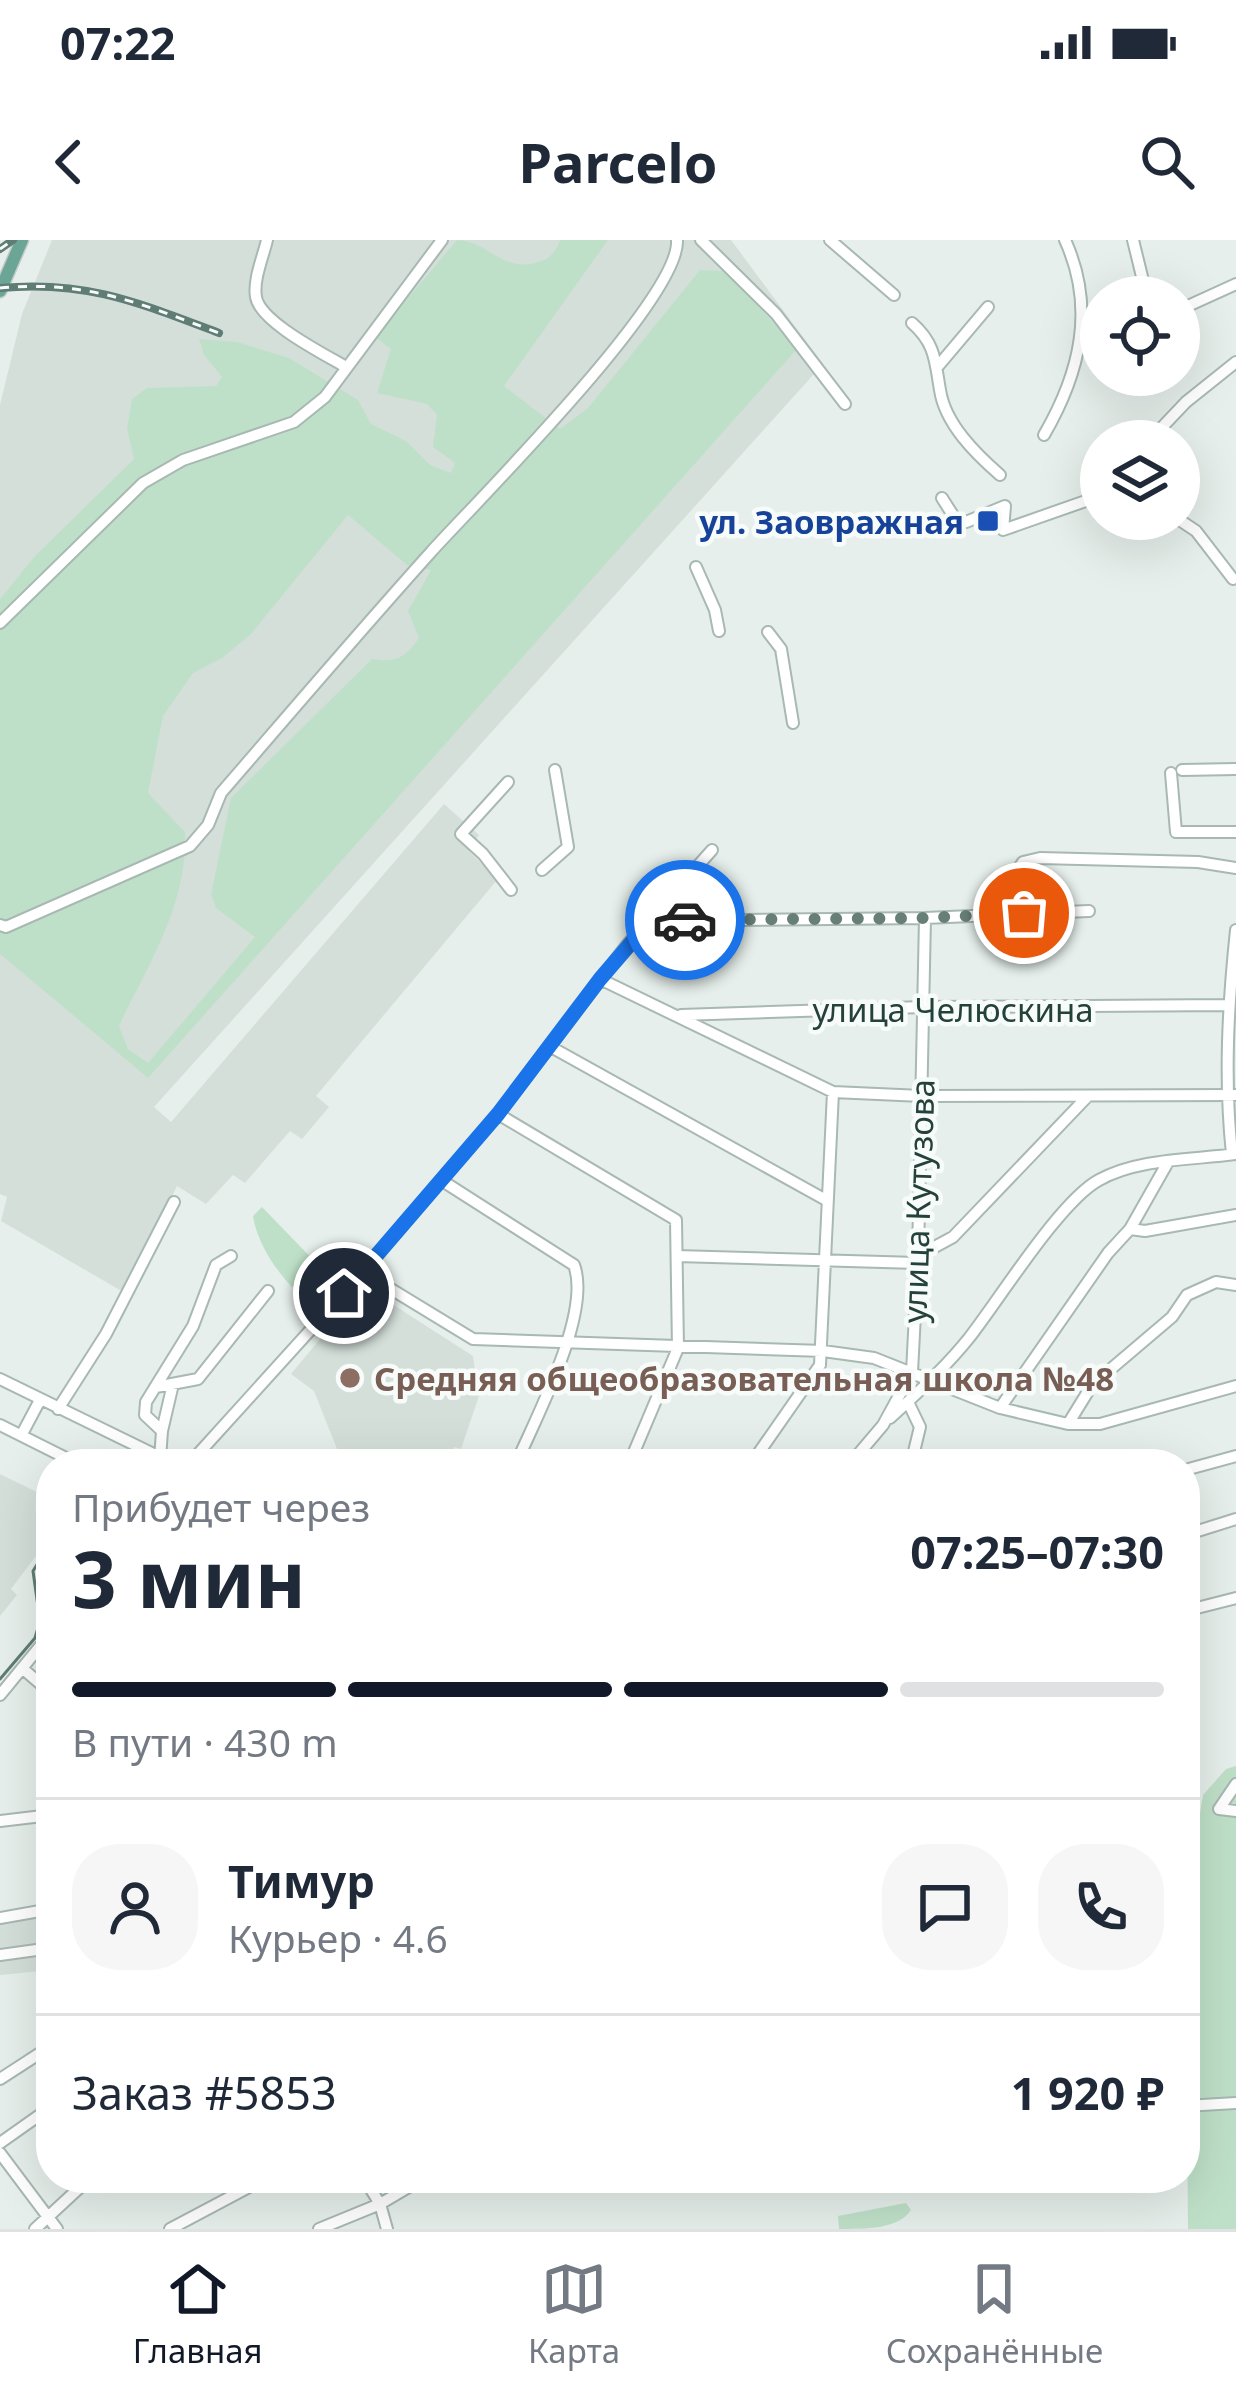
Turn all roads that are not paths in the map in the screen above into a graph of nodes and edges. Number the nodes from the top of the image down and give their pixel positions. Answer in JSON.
{"nodes":[{"id":1,"x":22,"y":240,"type":"edge"},
{"id":2,"x":267,"y":240,"type":"edge"},
{"id":3,"x":442,"y":240,"type":"edge"},
{"id":4,"x":677,"y":240,"type":"edge"},
{"id":5,"x":701,"y":240,"type":"edge"},
{"id":6,"x":830,"y":240,"type":"edge"},
{"id":7,"x":1065,"y":240,"type":"edge"},
{"id":8,"x":1133,"y":240,"type":"edge"},
{"id":9,"x":1142,"y":276,"type":"edge"},
{"id":10,"x":1236,"y":284,"type":"edge"},
{"id":11,"x":0,"y":291,"type":"edge"},
{"id":12,"x":894,"y":296,"type":"dead end"},
{"id":13,"x":1200,"y":300,"type":"edge"},
{"id":14,"x":988,"y":308,"type":"dead end"},
{"id":15,"x":912,"y":323,"type":"dead end"},
{"id":16,"x":1236,"y":362,"type":"edge"},
{"id":17,"x":939,"y":365,"type":"junction"},
{"id":18,"x":346,"y":367,"type":"junction"},
{"id":19,"x":845,"y":404,"type":"dead end"},
{"id":20,"x":1169,"y":420,"type":"edge"},
{"id":21,"x":1044,"y":435,"type":"dead end"},
{"id":22,"x":1000,"y":475,"type":"dead end"},
{"id":23,"x":942,"y":498,"type":"dead end"},
{"id":24,"x":1080,"y":502,"type":"edge"},
{"id":25,"x":1200,"y":536,"type":"edge"},
{"id":26,"x":696,"y":567,"type":"dead end"},
{"id":27,"x":1233,"y":579,"type":"dead end"},
{"id":28,"x":0,"y":623,"type":"edge"},
{"id":29,"x":719,"y":631,"type":"dead end"},
{"id":30,"x":768,"y":632,"type":"dead end"},
{"id":31,"x":793,"y":723,"type":"dead end"},
{"id":32,"x":1236,"y":769,"type":"edge"},
{"id":33,"x":555,"y":770,"type":"dead end"},
{"id":34,"x":508,"y":782,"type":"dead end"},
{"id":35,"x":1229,"y":832,"type":"edge"},
{"id":36,"x":712,"y":850,"type":"dead end"},
{"id":37,"x":1222,"y":863,"type":"junction"},
{"id":38,"x":1236,"y":868,"type":"edge"},
{"id":39,"x":542,"y":870,"type":"dead end"},
{"id":40,"x":511,"y":890,"type":"dead end"},
{"id":41,"x":1089,"y":911,"type":"dead end"},
{"id":42,"x":1016,"y":914,"type":"junction"},
{"id":43,"x":926,"y":918,"type":"junction"},
{"id":44,"x":650,"y":921,"type":"junction"},
{"id":45,"x":0,"y":925,"type":"edge"},
{"id":46,"x":1236,"y":930,"type":"edge"},
{"id":47,"x":600,"y":979,"type":"junction"},
{"id":48,"x":1228,"y":1005,"type":"junction"},
{"id":49,"x":923,"y":1007,"type":"junction"},
{"id":50,"x":677,"y":1015,"type":"junction"},
{"id":51,"x":551,"y":1047,"type":"junction"},
{"id":52,"x":833,"y":1092,"type":"junction"},
{"id":53,"x":1231,"y":1095,"type":"edge"},
{"id":54,"x":922,"y":1096,"type":"junction"},
{"id":55,"x":1087,"y":1097,"type":"junction"},
{"id":56,"x":498,"y":1114,"type":"junction"},
{"id":57,"x":1234,"y":1154,"type":"edge"},
{"id":58,"x":1168,"y":1162,"type":"junction"},
{"id":59,"x":441,"y":1180,"type":"junction"},
{"id":60,"x":826,"y":1200,"type":"junction"},
{"id":61,"x":174,"y":1202,"type":"dead end"},
{"id":62,"x":1236,"y":1215,"type":"edge"},
{"id":63,"x":1130,"y":1229,"type":"junction"},
{"id":64,"x":231,"y":1256,"type":"dead end"},
{"id":65,"x":677,"y":1256,"type":"junction"},
{"id":66,"x":917,"y":1259,"type":"junction"},
{"id":67,"x":826,"y":1261,"type":"junction"},
{"id":68,"x":363,"y":1272,"type":"junction"},
{"id":69,"x":1236,"y":1285,"type":"edge"},
{"id":70,"x":268,"y":1291,"type":"dead end"},
{"id":71,"x":566,"y":1345,"type":"junction"},
{"id":72,"x":678,"y":1348,"type":"junction"},
{"id":73,"x":823,"y":1352,"type":"junction"},
{"id":74,"x":911,"y":1372,"type":"junction"},
{"id":75,"x":0,"y":1379,"type":"edge"},
{"id":76,"x":933,"y":1379,"type":"junction"},
{"id":77,"x":172,"y":1384,"type":"junction"},
{"id":78,"x":1236,"y":1386,"type":"edge"},
{"id":79,"x":156,"y":1387,"type":"junction"},
{"id":80,"x":40,"y":1400,"type":"junction"},
{"id":81,"x":908,"y":1402,"type":"junction"},
{"id":82,"x":1000,"y":1408,"type":"junction"},
{"id":83,"x":58,"y":1409,"type":"junction"},
{"id":84,"x":883,"y":1424,"type":"junction"},
{"id":85,"x":1068,"y":1424,"type":"junction"},
{"id":86,"x":0,"y":1425,"type":"edge"},
{"id":87,"x":162,"y":1431,"type":"junction"},
{"id":88,"x":22,"y":1434,"type":"junction"},
{"id":89,"x":50,"y":1449,"type":"edge"},
{"id":90,"x":135,"y":1449,"type":"edge"},
{"id":91,"x":158,"y":1449,"type":"edge"},
{"id":92,"x":203,"y":1449,"type":"edge"},
{"id":93,"x":522,"y":1449,"type":"edge"},
{"id":94,"x":635,"y":1449,"type":"edge"},
{"id":95,"x":762,"y":1449,"type":"edge"},
{"id":96,"x":862,"y":1449,"type":"edge"},
{"id":97,"x":915,"y":1449,"type":"edge"},
{"id":98,"x":1236,"y":1456,"type":"edge"},
{"id":99,"x":1200,"y":1466,"type":"edge"},
{"id":100,"x":1236,"y":1519,"type":"edge"},
{"id":101,"x":1200,"y":1530,"type":"edge"},
{"id":102,"x":1236,"y":1598,"type":"edge"},
{"id":103,"x":1200,"y":1607,"type":"edge"},
{"id":104,"x":36,"y":1651,"type":"edge"},
{"id":105,"x":22,"y":1668,"type":"junction"},
{"id":106,"x":36,"y":1680,"type":"edge"},
{"id":107,"x":0,"y":1695,"type":"edge"},
{"id":108,"x":1236,"y":1784,"type":"edge"},
{"id":109,"x":1236,"y":1811,"type":"edge"},
{"id":110,"x":36,"y":1817,"type":"edge"},
{"id":111,"x":0,"y":1822,"type":"edge"},
{"id":112,"x":36,"y":1912,"type":"edge"},
{"id":113,"x":0,"y":1918,"type":"edge"},
{"id":114,"x":36,"y":1950,"type":"edge"},
{"id":115,"x":0,"y":1954,"type":"edge"},
{"id":116,"x":36,"y":2056,"type":"edge"},
{"id":117,"x":0,"y":2079,"type":"edge"},
{"id":118,"x":1236,"y":2103,"type":"edge"},
{"id":119,"x":1200,"y":2105,"type":"edge"},
{"id":120,"x":36,"y":2118,"type":"edge"},
{"id":121,"x":0,"y":2143,"type":"edge"},
{"id":122,"x":0,"y":2152,"type":"edge"},
{"id":123,"x":73,"y":2193,"type":"edge"},
{"id":124,"x":238,"y":2193,"type":"edge"},
{"id":125,"x":373,"y":2193,"type":"edge"},
{"id":126,"x":399,"y":2193,"type":"edge"},
{"id":127,"x":380,"y":2204,"type":"junction"},
{"id":128,"x":47,"y":2216,"type":"junction"},
{"id":129,"x":35,"y":2229,"type":"edge"},
{"id":130,"x":57,"y":2229,"type":"edge"},
{"id":131,"x":170,"y":2229,"type":"edge"},
{"id":132,"x":319,"y":2229,"type":"edge"},
{"id":133,"x":387,"y":2229,"type":"edge"}],
"edges":[{"from":1,"to":11,"type":"main road"},
{"from":2,"to":18,"type":"street"},
{"from":3,"to":18,"type":"street"},
{"from":4,"to":45,"type":"street"},
{"from":5,"to":19,"type":"street"},
{"from":6,"to":12,"type":"street"},
{"from":7,"to":21,"type":"street"},
{"from":8,"to":9,"type":"street"},
{"from":10,"to":13,"type":"street"},
{"from":14,"to":17,"type":"street"},
{"from":15,"to":17,"type":"street"},
{"from":16,"to":20,"type":"street"},
{"from":17,"to":22,"type":"street"},
{"from":18,"to":28,"type":"street"},
{"from":23,"to":24,"type":"street"},
{"from":25,"to":27,"type":"street"},
{"from":26,"to":29,"type":"street"},
{"from":30,"to":31,"type":"street"},
{"from":32,"to":35,"type":"street"},
{"from":33,"to":39,"type":"street"},
{"from":34,"to":40,"type":"street"},
{"from":35,"to":37,"type":"street"},
{"from":36,"to":44,"type":"street"},
{"from":37,"to":38,"type":"street"},
{"from":37,"to":42,"type":"street"},
{"from":41,"to":42,"type":"street"},
{"from":42,"to":43,"type":"street"},
{"from":43,"to":44,"type":"street"},
{"from":43,"to":49,"type":"street","name":"улица Кутузова"},
{"from":44,"to":47,"type":"street"},
{"from":46,"to":48,"type":"street"},
{"from":47,"to":50,"type":"street"},
{"from":47,"to":51,"type":"street"},
{"from":48,"to":49,"type":"street","name":"улица Челюскина"},
{"from":48,"to":53,"type":"street"},
{"from":49,"to":50,"type":"street","name":"улица Челюскина"},
{"from":49,"to":54,"type":"street","name":"улица Кутузова"},
{"from":50,"to":52,"type":"street"},
{"from":51,"to":56,"type":"street"},
{"from":51,"to":60,"type":"street"},
{"from":52,"to":54,"type":"street"},
{"from":52,"to":60,"type":"street"},
{"from":53,"to":55,"type":"street"},
{"from":53,"to":57,"type":"street"},
{"from":54,"to":55,"type":"street"},
{"from":54,"to":66,"type":"street","name":"улица Кутузова"},
{"from":55,"to":66,"type":"street"},
{"from":56,"to":59,"type":"street"},
{"from":56,"to":65,"type":"street"},
{"from":57,"to":58,"type":"street"},
{"from":58,"to":63,"type":"street"},
{"from":58,"to":76,"type":"street"},
{"from":59,"to":68,"type":"street"},
{"from":59,"to":71,"type":"street"},
{"from":60,"to":67,"type":"street"},
{"from":61,"to":83,"type":"street"},
{"from":62,"to":63,"type":"street"},
{"from":63,"to":82,"type":"street"},
{"from":64,"to":79,"type":"street"},
{"from":65,"to":67,"type":"street"},
{"from":65,"to":72,"type":"street"},
{"from":66,"to":67,"type":"street"},
{"from":66,"to":74,"type":"street","name":"улица Кутузова"},
{"from":67,"to":73,"type":"street"},
{"from":68,"to":71,"type":"street"},
{"from":68,"to":92,"type":"street"},
{"from":69,"to":85,"type":"street"},
{"from":70,"to":77,"type":"street"},
{"from":71,"to":72,"type":"street"},
{"from":71,"to":93,"type":"street"},
{"from":72,"to":73,"type":"street"},
{"from":72,"to":94,"type":"street"},
{"from":73,"to":74,"type":"street"},
{"from":73,"to":95,"type":"street"},
{"from":74,"to":76,"type":"street"},
{"from":74,"to":84,"type":"street","name":"улица Кутузова"},
{"from":75,"to":80,"type":"street"},
{"from":76,"to":81,"type":"street"},
{"from":76,"to":82,"type":"street"},
{"from":77,"to":79,"type":"street"},
{"from":77,"to":87,"type":"street"},
{"from":78,"to":85,"type":"street"},
{"from":79,"to":87,"type":"street"},
{"from":80,"to":83,"type":"street"},
{"from":80,"to":88,"type":"street"},
{"from":81,"to":84,"type":"street"},
{"from":81,"to":97,"type":"street"},
{"from":82,"to":85,"type":"street"},
{"from":83,"to":90,"type":"street"},
{"from":84,"to":96,"type":"street","name":"улица Кутузова"},
{"from":86,"to":88,"type":"street"},
{"from":87,"to":91,"type":"street"},
{"from":88,"to":89,"type":"street"},
{"from":98,"to":99,"type":"street"},
{"from":100,"to":101,"type":"street"},
{"from":102,"to":103,"type":"street"},
{"from":104,"to":105,"type":"street"},
{"from":105,"to":106,"type":"street"},
{"from":105,"to":107,"type":"street"},
{"from":108,"to":109,"type":"street"},
{"from":110,"to":111,"type":"street"},
{"from":112,"to":113,"type":"street"},
{"from":114,"to":115,"type":"street"},
{"from":116,"to":117,"type":"street"},
{"from":118,"to":119,"type":"street"},
{"from":120,"to":121,"type":"street"},
{"from":122,"to":128,"type":"street"},
{"from":123,"to":128,"type":"street"},
{"from":124,"to":131,"type":"street"},
{"from":125,"to":127,"type":"street"},
{"from":126,"to":127,"type":"street"},
{"from":127,"to":132,"type":"street"},
{"from":127,"to":133,"type":"street"},
{"from":128,"to":129,"type":"street"},
{"from":128,"to":130,"type":"street"}]}
